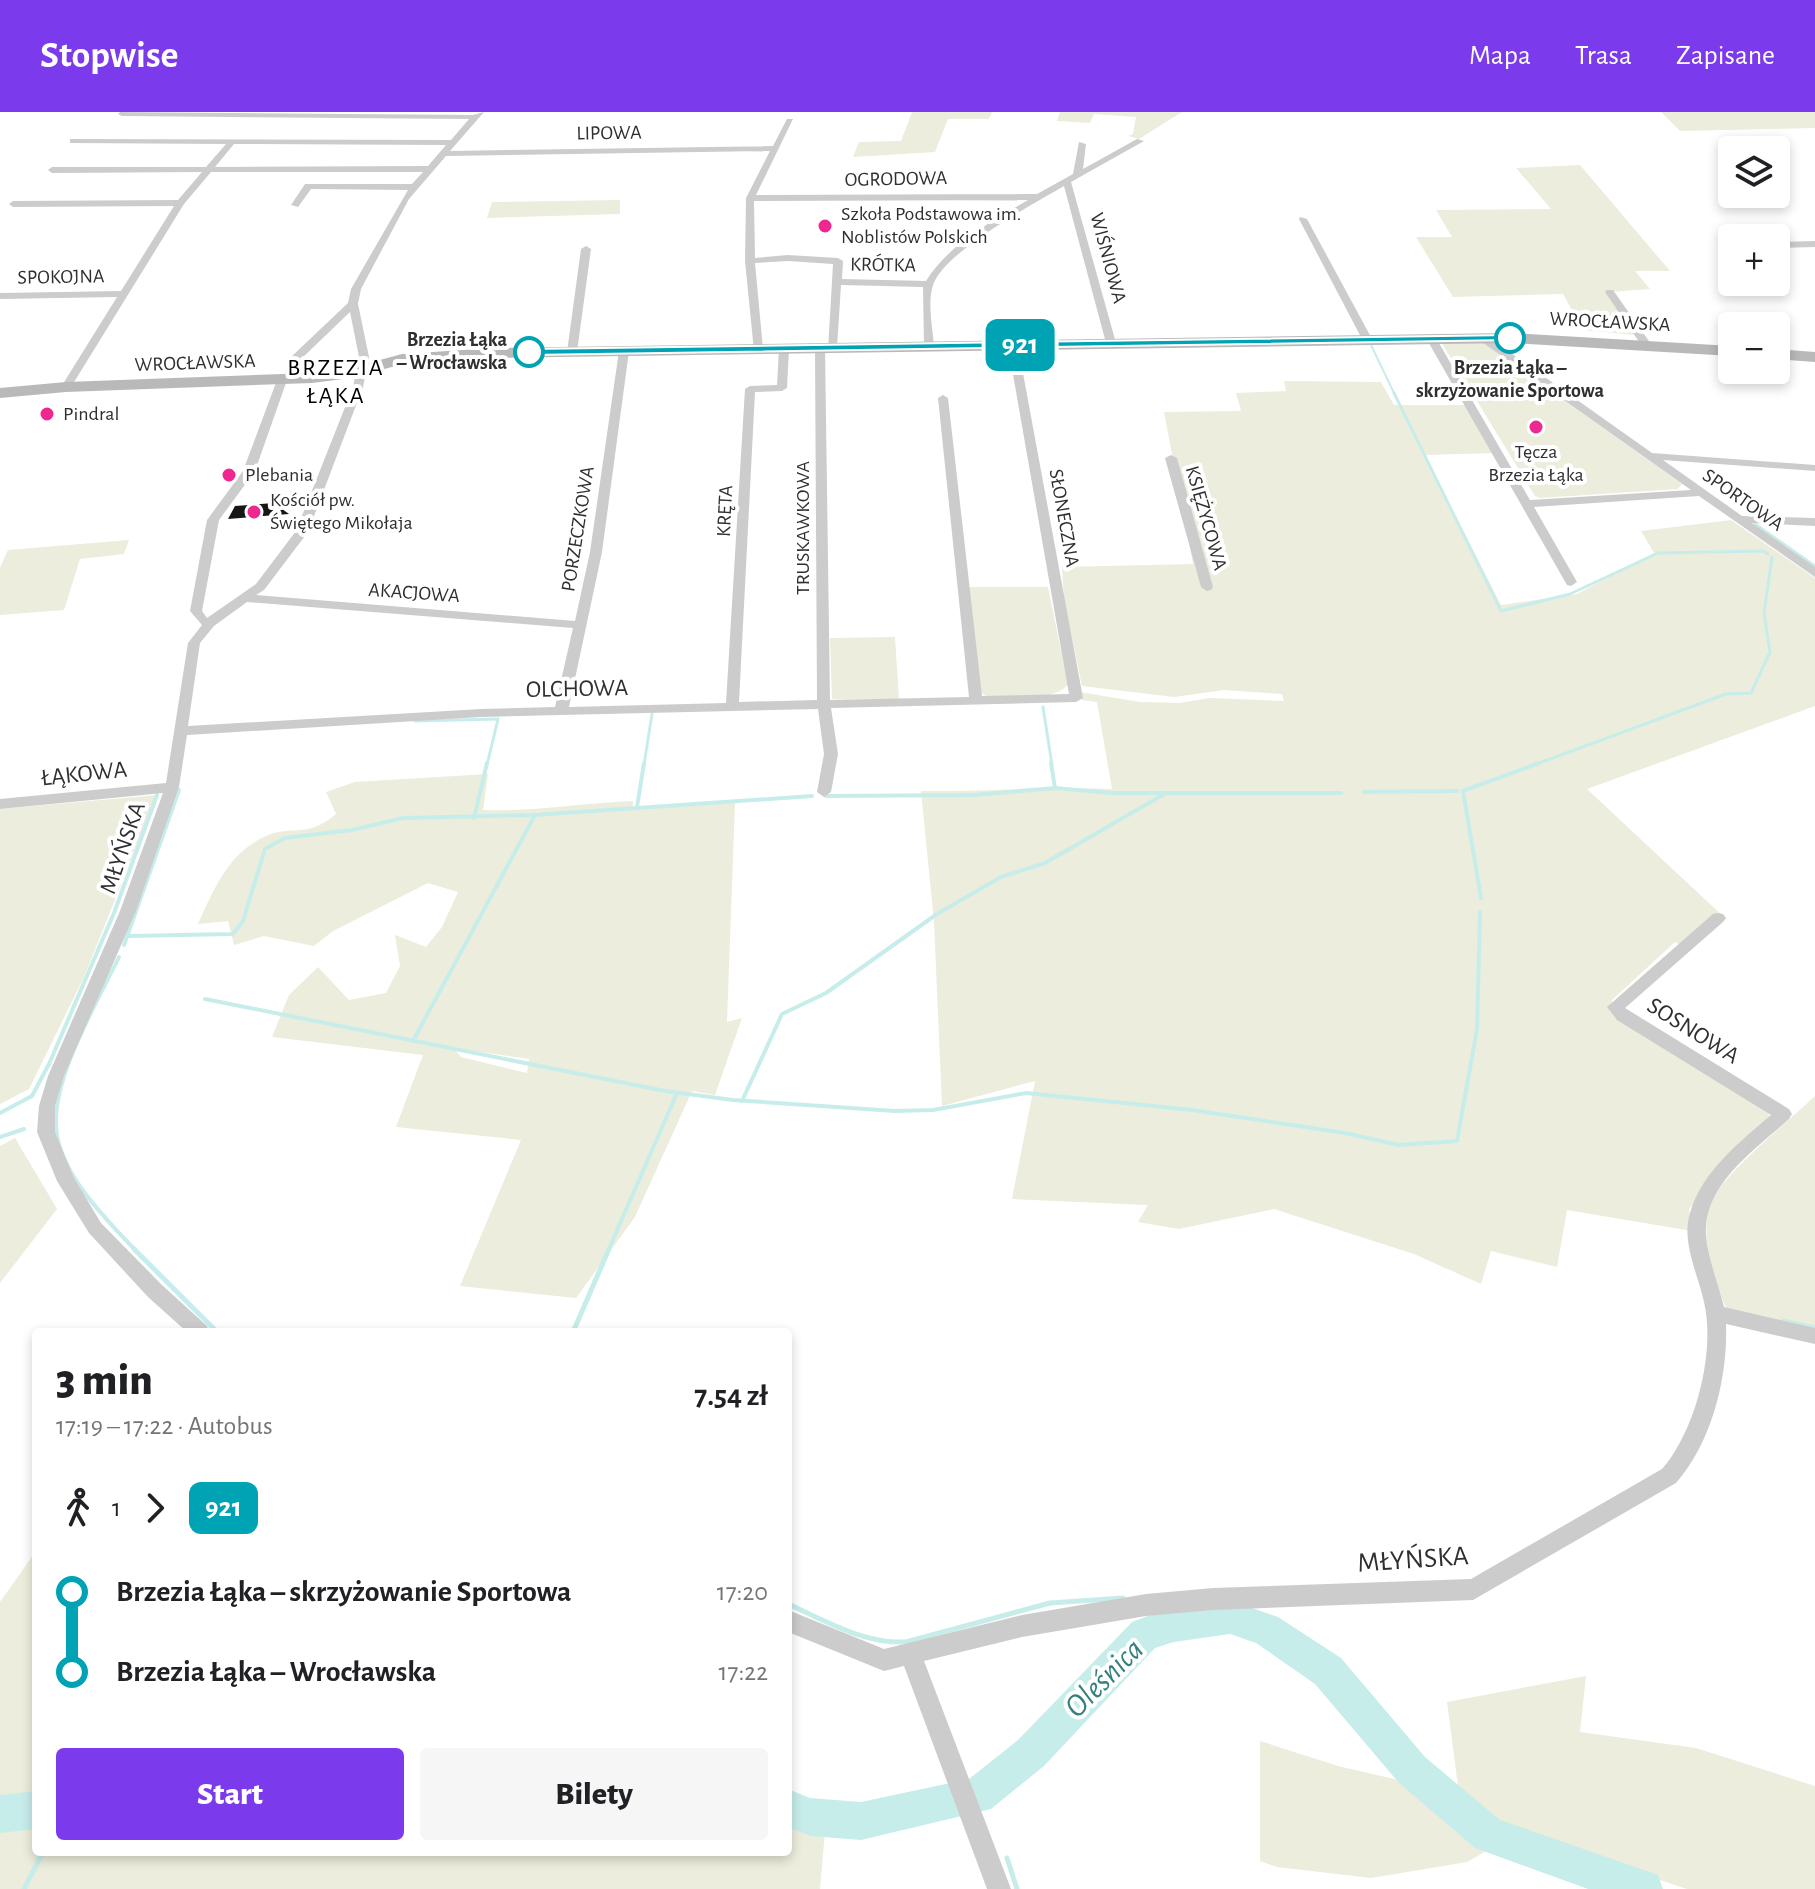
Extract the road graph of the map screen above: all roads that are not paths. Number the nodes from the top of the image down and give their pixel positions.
1 (122, 114) edge
2 (478, 114) edge
3 (790, 121) dead end
4 (73, 141) dead end
5 (1140, 141) dead end
6 (232, 142) junction
7 (452, 143) junction
8 (1082, 144) dead end
9 (775, 148) junction
10 (443, 154) junction
11 (213, 168) junction
12 (430, 169) junction
13 (52, 170) dead end
14 (1077, 177) junction
15 (1067, 183) junction
16 (414, 187) junction
17 (1041, 197) junction
18 (750, 198) junction
19 (180, 203) junction
20 (13, 204) dead end
21 (295, 205) dead end
22 (1303, 219) dead end
23 (1815, 244) edge
24 (1790, 245) edge
25 (586, 249) dead end
26 (750, 261) junction
27 (837, 282) junction
28 (928, 284) junction
29 (1610, 292) dead end
30 (123, 294) junction
31 (0, 296) edge
32 (353, 304) junction
33 (1431, 338) junction
34 (1483, 338) junction
35 (1367, 339) junction
36 (1111, 343) junction
37 (1646, 344) junction
38 (1013, 346) junction
39 (929, 347) junction
40 (826, 348) junction
41 (758, 349) junction
42 (784, 349) junction
43 (1718, 350) edge
44 (624, 351) junction
45 (572, 352) junction
46 (1790, 355) edge
47 (1815, 357) edge
48 (364, 369) junction
49 (285, 380) junction
50 (66, 387) junction
51 (0, 393) edge
52 (943, 398) dead end
53 (1650, 456) junction
54 (1171, 458) dead end
55 (1815, 468) edge
56 (1700, 493) junction
57 (1527, 504) junction
58 (1739, 519) junction
59 (1815, 522) edge
60 (1815, 573) edge
61 (1571, 582) dead end
62 (1207, 587) dead end
63 (243, 598) junction
64 (210, 623) junction
65 (582, 625) junction
66 (1076, 698) joint
67 (976, 702) junction
68 (824, 706) junction
69 (732, 707) junction
70 (561, 712) junction
71 (179, 731) junction
72 (172, 787) junction
73 (824, 792) dead end
74 (0, 804) edge
75 (1718, 918) dead end
76 (1783, 1114) joint
77 (1716, 1313) junction
78 (196, 1328) edge
79 (1815, 1336) edge
80 (792, 1623) edge
81 (911, 1656) junction
82 (999, 1889) edge

1 - 2 street
2 - 7 street
3 - 9 street
4 - 6 street
5 - 14 street
6 - 7 street
6 - 11 street, SPOKOJNA
7 - 10 street
8 - 14 street
9 - 10 street, LIPOWA
9 - 18 street
10 - 12 street
11 - 12 street
11 - 13 street
11 - 19 street, SPOKOJNA
12 - 16 street
14 - 15 street
15 - 17 street
15 - 36 street, WIŚNIOWA
16 - 21 street
16 - 32 street
17 - 18 street, OGRODOWA
17 - 28 street
18 - 26 street
19 - 20 street
19 - 30 street, SPOKOJNA
22 - 35 street
23 - 24 street
25 - 45 street
26 - 27 street, KRÓTKA
26 - 41 street
27 - 28 street, KRÓTKA
27 - 40 street, KRÓTKA
28 - 39 street
29 - 37 street
30 - 31 street, SPOKOJNA
30 - 50 street, SPOKOJNA
32 - 48 street
32 - 49 street
33 - 34 street, WROCŁAWSKA
33 - 35 street, WROCŁAWSKA
33 - 57 street
34 - 37 street, WROCŁAWSKA
34 - 53 street, SPORTOWA
35 - 36 street, WROCŁAWSKA
36 - 38 street, WROCŁAWSKA
37 - 43 street, WROCŁAWSKA
38 - 39 street, WROCŁAWSKA
38 - 66 street, SŁONECZNA
39 - 40 street, WROCŁAWSKA
40 - 42 street, WROCŁAWSKA
40 - 68 street, TRUSKAWKOWA
41 - 42 street, WROCŁAWSKA
41 - 44 street, WROCŁAWSKA
42 - 69 street, KRĘTA
44 - 45 street, WROCŁAWSKA
44 - 65 street, PORZECZKOWA
45 - 48 street, WROCŁAWSKA
46 - 47 street
48 - 49 street, WROCŁAWSKA
48 - 63 street, MŁYŃSKA
49 - 50 street, WROCŁAWSKA
49 - 64 street
50 - 51 street, WROCŁAWSKA
52 - 67 street
53 - 55 street, SPORTOWA
53 - 56 street, SPORTOWA
54 - 62 street, KSIĘŻYCOWA
56 - 57 street
56 - 58 street, SPORTOWA
57 - 61 street
58 - 59 street
58 - 60 street, SPORTOWA
63 - 64 street, MŁYŃSKA
63 - 65 street, AKACJOWA
64 - 71 street, MŁYŃSKA
65 - 70 street, PORZECZKOWA
66 - 67 street, OLCHOWA
67 - 68 street, OLCHOWA
68 - 69 street, OLCHOWA
68 - 73 street, TRUSKAWKOWA
69 - 70 street, OLCHOWA
70 - 71 street, OLCHOWA
71 - 72 street, MŁYŃSKA
72 - 74 street, ŁĄKOWA
72 - 78 street, MŁYŃSKA
75 - 76 street, SOSNOWA
76 - 77 street, MŁYŃSKA
77 - 79 street
77 - 81 street, MŁYŃSKA
80 - 81 street, MŁYŃSKA
81 - 82 street

